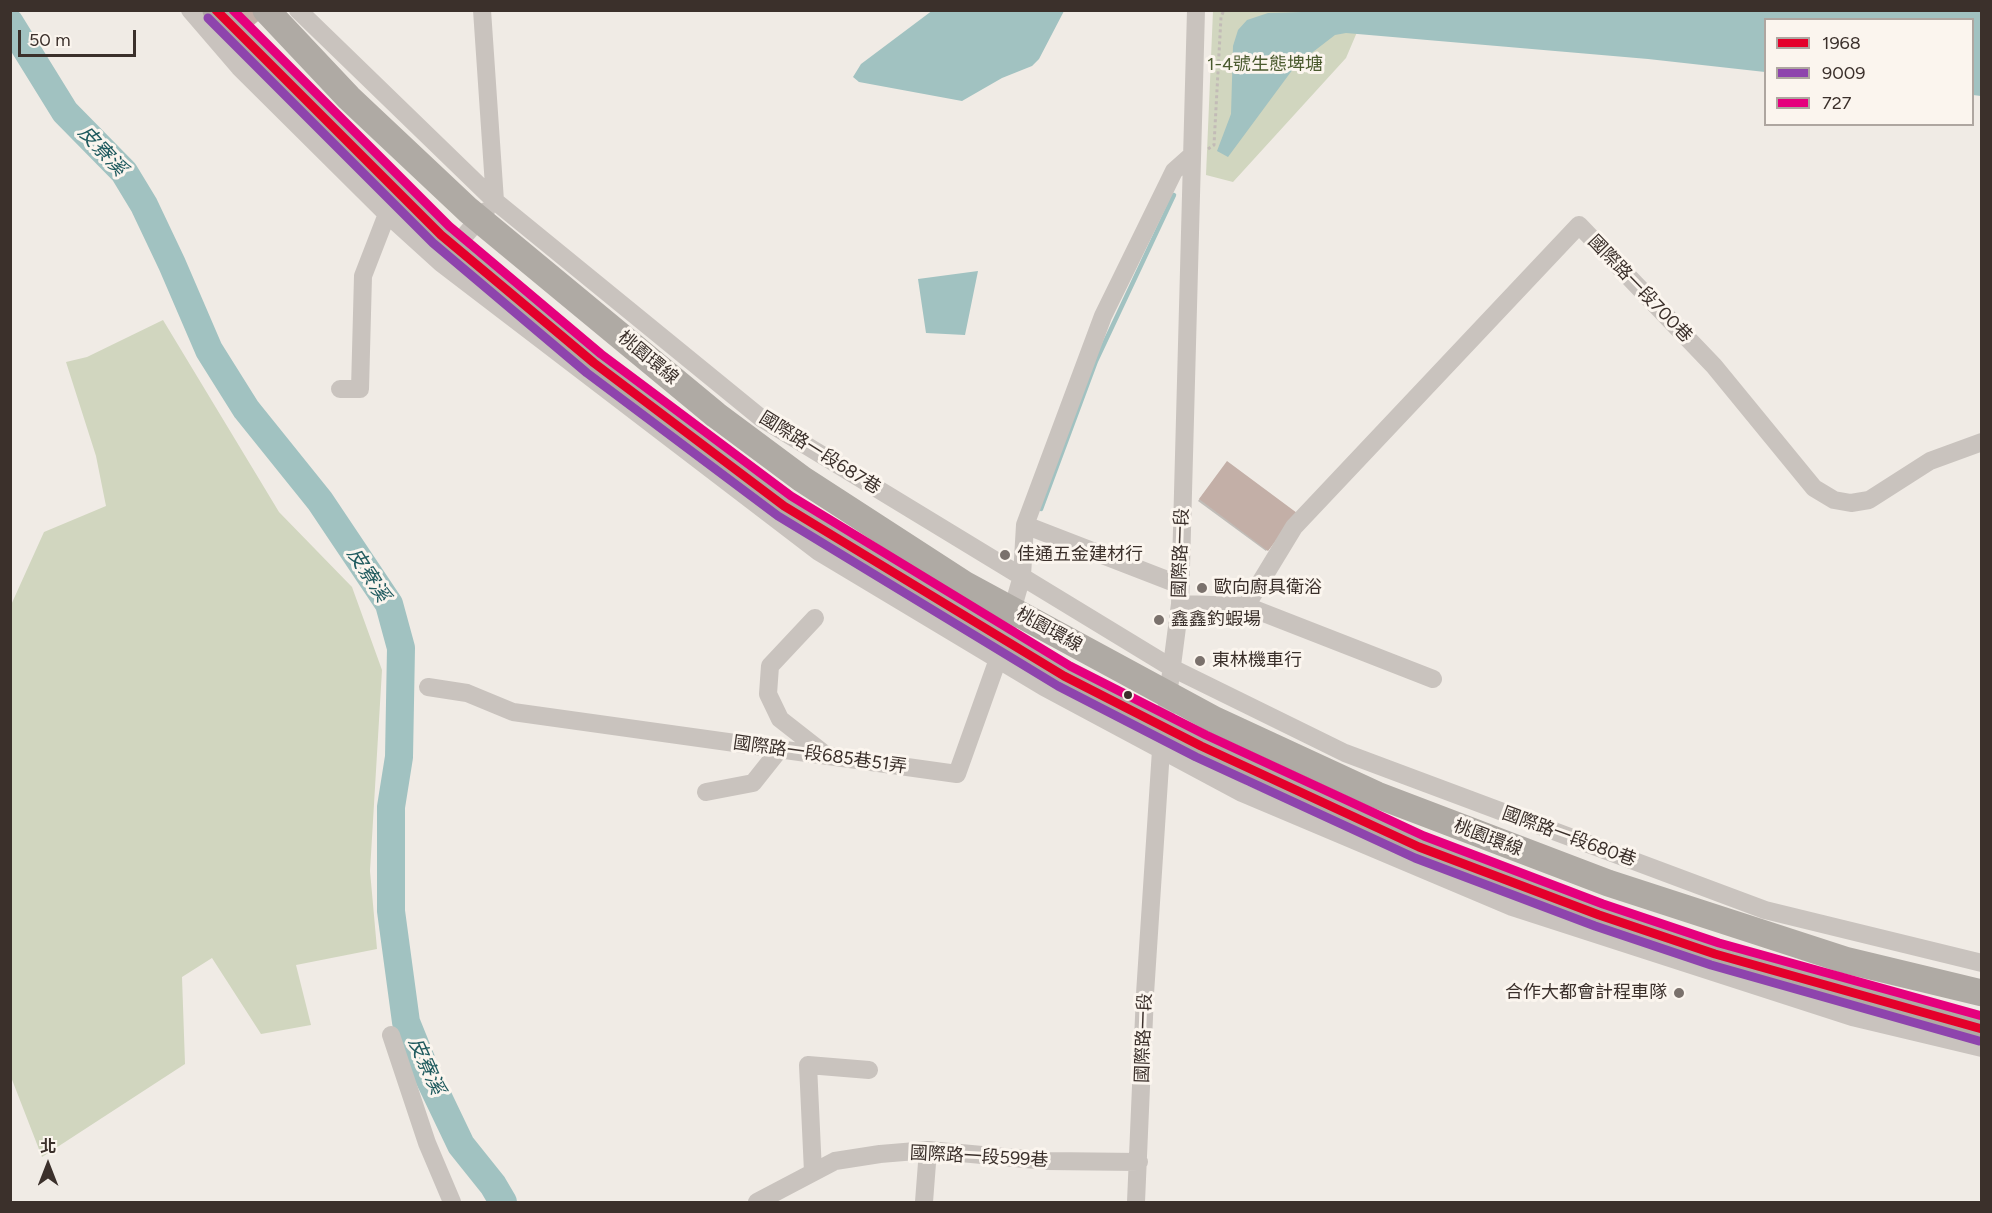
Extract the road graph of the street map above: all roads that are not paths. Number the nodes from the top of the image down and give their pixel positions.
1 (190, 10) edge
2 (216, 10) edge
3 (266, 10) edge
4 (298, 10) edge
5 (482, 10) edge
6 (1196, 10) edge
7 (1192, 156) junction
8 (495, 201) junction
9 (387, 214) junction
10 (441, 263) junction
11 (340, 389) dead end
12 (1982, 442) edge
13 (1025, 525) junction
14 (1022, 576) junction
15 (1180, 585) junction
16 (1180, 604) junction
17 (1246, 606) junction
18 (814, 618) dead end
19 (998, 659) junction
20 (1172, 668) junction
21 (1433, 679) dead end
22 (428, 687) dead end
23 (780, 749) junction
24 (1161, 750) junction
25 (828, 756) junction
26 (706, 792) dead end
27 (1982, 963) edge
28 (1982, 993) edge
29 (1982, 1029) edge
30 (391, 1035) dead end
31 (1982, 1048) edge
32 (869, 1070) dead end
33 (928, 1150) junction
34 (1139, 1162) junction
35 (813, 1172) junction
36 (452, 1203) edge
37 (757, 1203) edge
38 (924, 1203) edge
39 (1136, 1203) edge

1 - 9 street
2 - 29 highway, 桃園環線, bridge
3 - 28 highway, 桃園環線, bridge
4 - 8 street, 國際路一段687巷
5 - 8 street
6 - 7 street, 國際路一段
7 - 13 street, 國際路一段685巷51弄
7 - 15 street, 國際路一段
8 - 10 street
8 - 14 street, 國際路一段687巷
9 - 10 street
9 - 11 street
10 - 19 street
12 - 17 street, 國際路一段700巷
13 - 14 street, 國際路一段685巷51弄
13 - 15 street
14 - 19 street, 國際路一段685巷51弄
14 - 20 street, 國際路一段687巷
15 - 16 street, 國際路一段
16 - 17 street
16 - 20 street, 國際路一段
17 - 21 street
18 - 25 street
19 - 24 street
19 - 25 street, 國際路一段685巷51弄
20 - 24 street, 國際路一段
20 - 27 street, 國際路一段680巷
22 - 23 street, 國際路一段685巷51弄
23 - 25 street, 國際路一段685巷51弄
23 - 26 street
24 - 31 street
24 - 34 street, 國際路一段
30 - 36 street
32 - 35 street
33 - 34 street, 國際路一段599巷
33 - 35 street, 國際路一段599巷
33 - 38 street
34 - 39 street, 國際路一段
35 - 37 street, 國際路一段599巷

